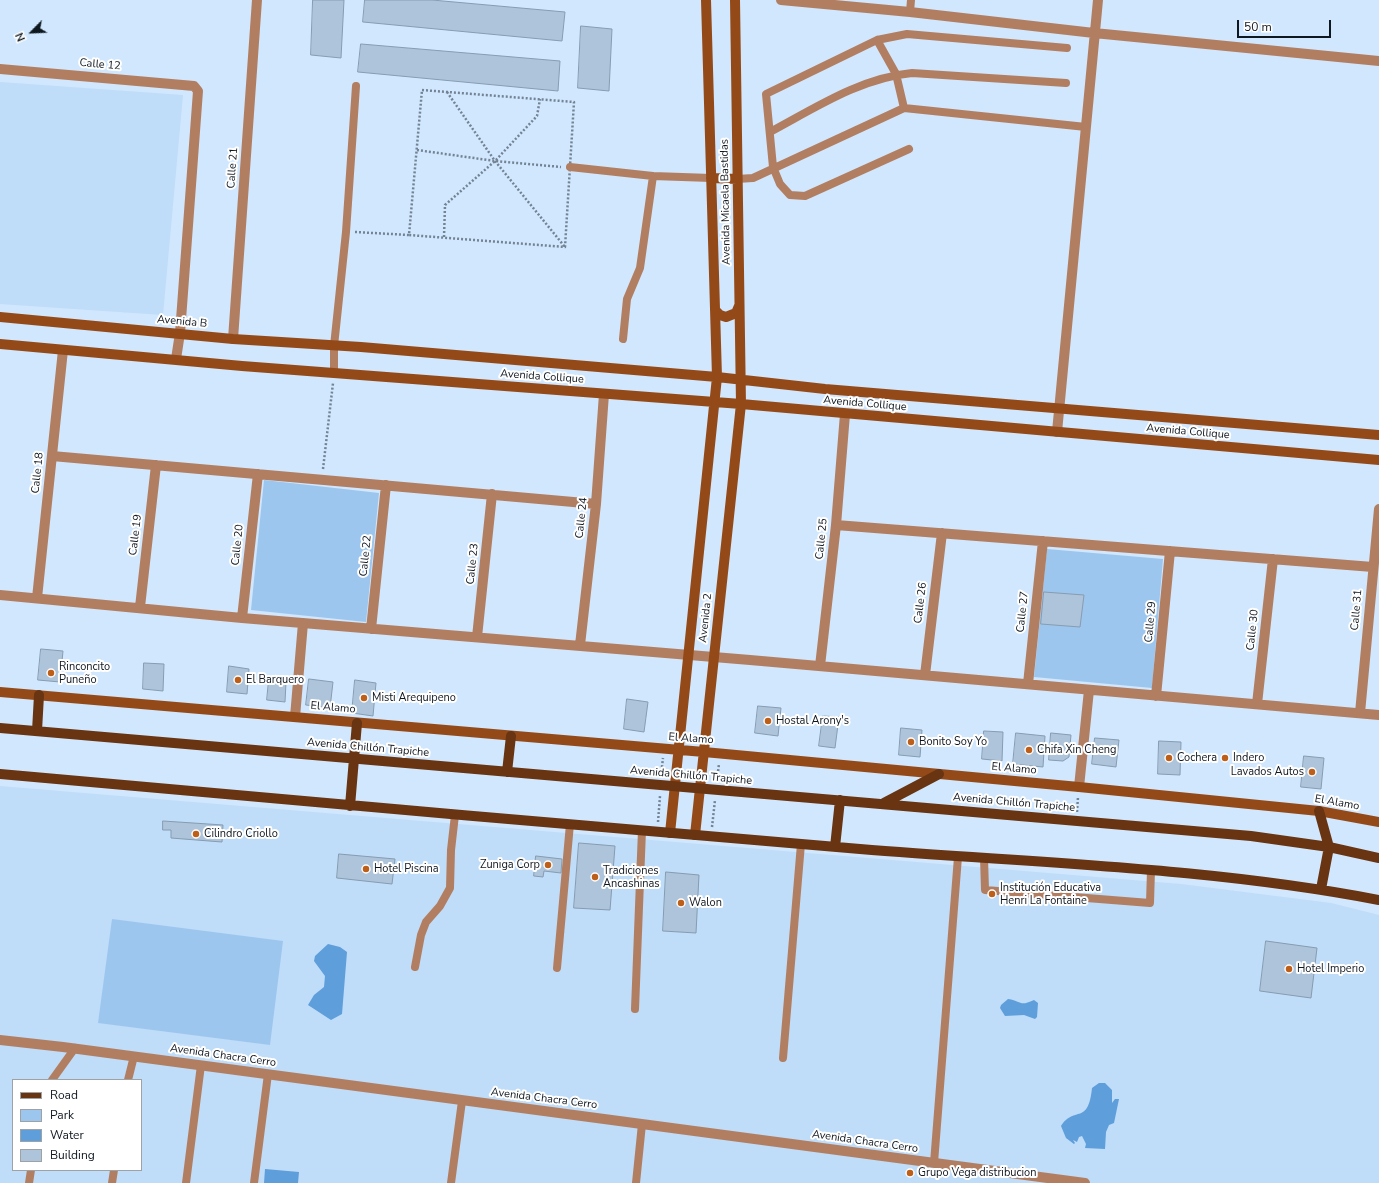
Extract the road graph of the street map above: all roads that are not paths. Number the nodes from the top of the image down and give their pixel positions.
1 (257, 0) edge
2 (706, 0) edge
3 (734, 0) edge
4 (781, 0) edge
5 (911, 0) edge
6 (1098, 0) edge
7 (910, 12) junction
8 (1094, 33) junction
9 (877, 40) junction
10 (1067, 48) dead end
11 (1379, 61) edge
12 (0, 69) edge
13 (896, 74) junction
14 (1066, 83) dead end
15 (356, 86) dead end
16 (904, 108) junction
17 (1086, 127) junction
18 (770, 132) junction
19 (909, 149) dead end
20 (570, 167) road end
21 (773, 167) junction
22 (653, 176) junction
23 (711, 178) junction
24 (737, 179) junction
25 (739, 306) junction
26 (715, 310) junction
27 (0, 317) edge
28 (180, 333) junction
29 (233, 339) junction
30 (623, 339) dead end
31 (0, 344) edge
32 (334, 346) junction
33 (63, 350) junction
34 (176, 359) junction
35 (334, 373) junction
36 (716, 377) junction
37 (742, 380) junction
38 (604, 394) junction
39 (715, 402) junction
40 (741, 404) junction
41 (1059, 408) junction
42 (845, 414) junction
43 (1057, 432) junction
44 (1379, 435) edge
45 (52, 456) junction
46 (1379, 460) edge
47 (156, 465) junction
48 (258, 474) junction
49 (386, 485) junction
50 (492, 494) junction
51 (596, 504) junction
52 (1379, 509) edge
53 (836, 525) junction
54 (942, 533) junction
55 (1042, 541) junction
56 (1170, 551) junction
57 (1273, 559) junction
58 (1373, 567) junction
59 (0, 595) edge
60 (37, 598) junction
61 (140, 607) junction
62 (242, 618) junction
63 (303, 623) junction
64 (370, 629) junction
65 (478, 637) junction
66 (580, 646) junction
67 (689, 655) junction
68 (714, 657) junction
69 (820, 666) junction
70 (925, 676) junction
71 (1028, 684) junction
72 (1089, 690) junction
73 (0, 692) edge
74 (39, 695) junction
75 (1156, 696) junction
76 (1256, 704) junction
77 (1360, 713) junction
78 (1379, 715) edge
79 (295, 717) junction
80 (357, 723) junction
81 (0, 728) edge
82 (37, 731) junction
83 (511, 736) junction
84 (678, 750) junction
85 (704, 752) junction
86 (354, 759) junction
87 (506, 772) junction
88 (0, 774) edge
89 (939, 774) junction
90 (675, 786) junction
91 (1079, 787) junction
92 (700, 788) junction
93 (840, 800) junction
94 (884, 804) junction
95 (350, 806) junction
96 (1319, 811) junction
97 (455, 815) junction
98 (1379, 822) edge
99 (570, 824) junction
100 (642, 830) junction
101 (670, 833) junction
102 (695, 835) junction
103 (801, 844) junction
104 (835, 846) junction
105 (1329, 847) junction
106 (958, 857) junction
107 (984, 857) junction
108 (1379, 858) edge
109 (1151, 870) junction
110 (1321, 889) junction
111 (1379, 900) edge
112 (415, 967) dead end
113 (557, 968) dead end
114 (635, 1009) dead end
115 (0, 1040) edge
116 (75, 1048) junction
117 (134, 1056) junction
118 (783, 1058) dead end
119 (201, 1065) junction
120 (268, 1074) junction
121 (53, 1079) edge
122 (128, 1079) edge
123 (462, 1101) junction
124 (642, 1124) junction
125 (934, 1163) junction
126 (31, 1171) edge
127 (114, 1171) edge
128 (29, 1183) edge
129 (112, 1183) edge
130 (186, 1183) edge
131 (254, 1183) edge
132 (451, 1183) edge
133 (636, 1183) edge
134 (1085, 1183) edge

1 - 29 street, Calle 21
2 - 23 street, Avenida Micaela Bastidas
3 - 24 street, Avenida Micaela Bastidas
4 - 7 street
5 - 7 lane
6 - 8 street
7 - 8 street
8 - 11 street
8 - 17 street
9 - 10 lane
9 - 13 lane
9 - 18 lane
12 - 28 street, Calle 12
13 - 14 lane
13 - 16 lane
13 - 18 lane
15 - 32 lane
16 - 17 lane
16 - 21 lane
17 - 41 street
18 - 21 lane
19 - 21 lane
20 - 22 lane
21 - 24 lane
22 - 23 lane
22 - 30 lane
23 - 24 street
23 - 26 street, Avenida Micaela Bastidas
24 - 25 street, Avenida Micaela Bastidas
25 - 26 street
25 - 37 street, Avenida Micaela Bastidas
26 - 36 street, Avenida Micaela Bastidas
27 - 28 street, Avenida B
28 - 29 street, Avenida B
28 - 34 street
29 - 32 street, Avenida B
31 - 33 street
32 - 35 lane
32 - 36 street, Avenida B
33 - 34 street
33 - 45 street, Calle 18
34 - 35 street
35 - 38 street, Avenida Collique
36 - 37 street, Avenida B
36 - 39 street, Avenida Micaela Bastidas
37 - 40 street, Avenida Micaela Bastidas
37 - 41 street, Avenida B
38 - 39 street, Avenida Collique
38 - 51 street, Calle 24
39 - 40 street, Avenida Collique
39 - 67 street, Avenida 2
40 - 42 street, Avenida Collique
40 - 68 street, Avenida 2
41 - 43 street
41 - 44 street, Avenida B
42 - 43 street, Avenida Collique
42 - 53 street, Calle 25
43 - 46 street, Avenida Collique
45 - 47 street
45 - 60 street, Calle 18
47 - 48 street
47 - 61 street, Calle 19
48 - 49 street
48 - 62 street, Calle 20
49 - 50 street
49 - 64 street, Calle 22
50 - 51 street
50 - 65 street, Calle 23
51 - 66 street, Calle 24
52 - 58 street, Calle 31
53 - 54 street
53 - 69 street, Calle 25
54 - 55 street
54 - 70 street, Calle 26
55 - 56 street
55 - 71 street, Calle 27
56 - 57 street
56 - 75 street, Calle 29
57 - 58 street
57 - 76 street, Calle 30
58 - 77 street, Calle 31
59 - 60 street
60 - 61 street
61 - 62 street
62 - 63 street
63 - 64 street
63 - 79 street
64 - 65 street
65 - 66 street
66 - 67 street
67 - 68 street
67 - 84 street, Avenida 2
68 - 69 street
68 - 85 street, Avenida 2
69 - 70 street
70 - 71 street
71 - 72 street
72 - 75 street
72 - 91 street
73 - 74 street, El Alamo
74 - 79 street, El Alamo
74 - 82 main road
75 - 76 street
76 - 77 street
77 - 78 street
79 - 80 street, El Alamo
80 - 83 street, El Alamo
80 - 86 main road
81 - 82 main road, Avenida Chillón Trapiche
82 - 86 main road, Avenida Chillón Trapiche
83 - 84 street, El Alamo
83 - 87 main road
84 - 85 street, El Alamo
84 - 90 street, Avenida 2
85 - 89 street, El Alamo
85 - 92 street, Avenida 2
86 - 87 main road, Avenida Chillón Trapiche
86 - 95 main road
87 - 90 main road, Avenida Chillón Trapiche
88 - 95 main road
89 - 91 street, El Alamo
89 - 94 main road
90 - 92 main road, Avenida Chillón Trapiche
90 - 101 street, Avenida 2
91 - 96 street, El Alamo
92 - 93 main road, Avenida Chillón Trapiche
92 - 102 street, Avenida 2
93 - 94 main road, Avenida Chillón Trapiche
93 - 104 main road
94 - 105 main road, Avenida Chillón Trapiche
95 - 97 main road
96 - 98 street, El Alamo
96 - 105 main road
97 - 99 main road
97 - 112 lane
99 - 100 main road
99 - 113 lane
100 - 101 main road
100 - 114 lane
101 - 102 main road
102 - 103 main road
103 - 104 main road
103 - 118 lane
104 - 106 main road
105 - 108 main road, Avenida Chillón Trapiche
105 - 110 main road
106 - 107 main road
106 - 125 lane
107 - 109 main road
107 - 109 lane
109 - 110 main road
110 - 111 main road
115 - 116 street, Avenida Chacra Cerro
116 - 117 street, Avenida Chacra Cerro
116 - 121 lane
117 - 119 street, Avenida Chacra Cerro
117 - 122 lane
119 - 120 street, Avenida Chacra Cerro
119 - 130 lane
120 - 123 street, Avenida Chacra Cerro
120 - 131 lane
123 - 124 street, Avenida Chacra Cerro
123 - 132 lane
124 - 125 street, Avenida Chacra Cerro
124 - 133 lane
125 - 134 street, Avenida Chacra Cerro
126 - 128 lane
127 - 129 lane

